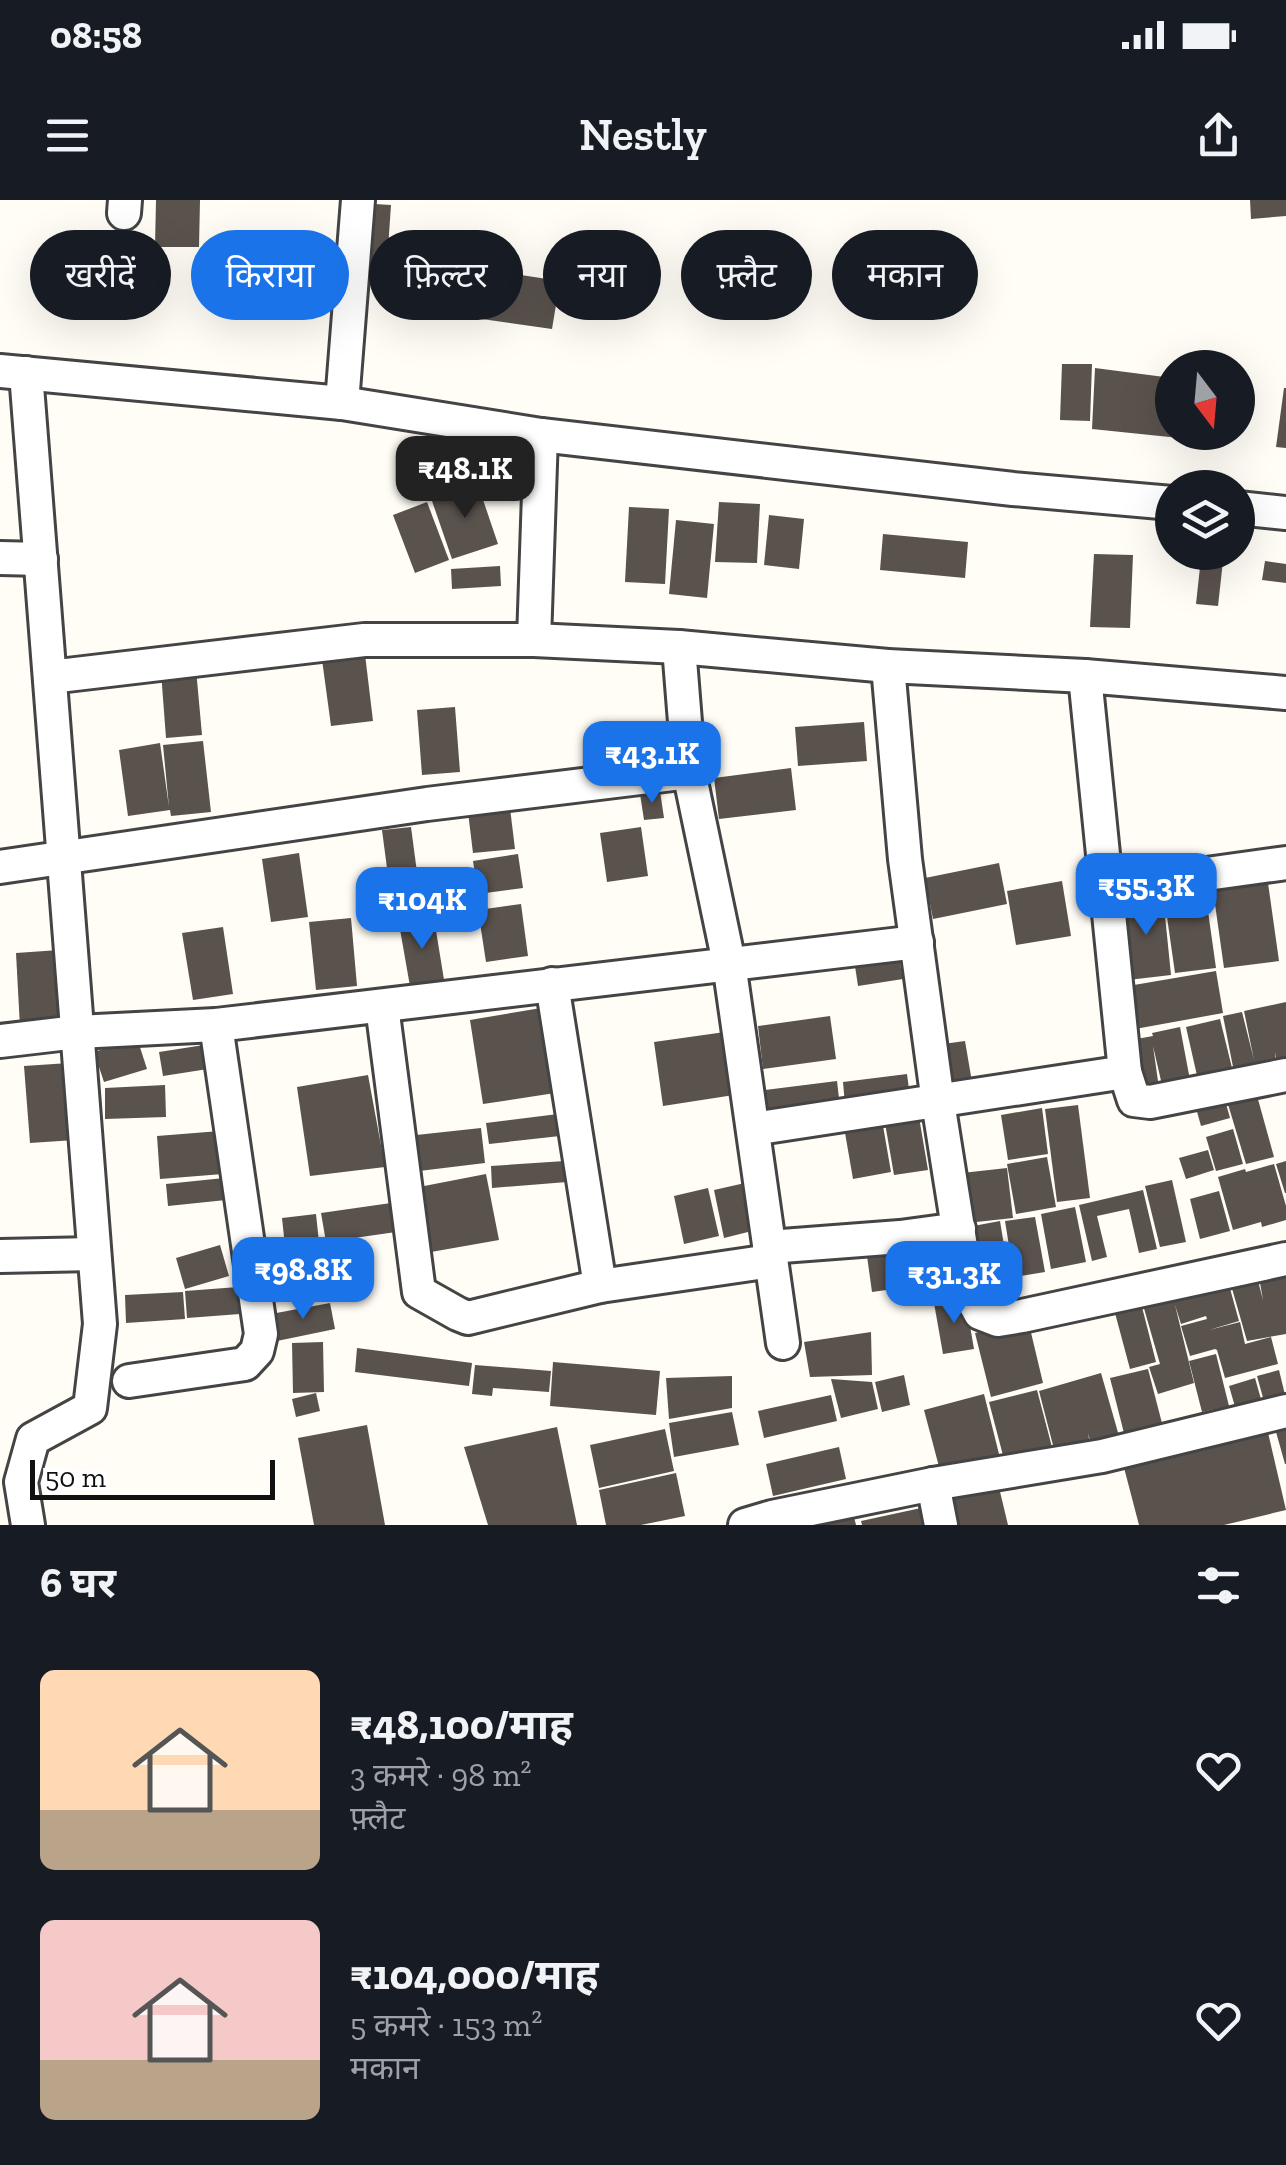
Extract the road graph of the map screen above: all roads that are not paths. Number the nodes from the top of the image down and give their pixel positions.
1 (358, 200) edge
2 (13, 372) edge
3 (342, 403) junction
4 (540, 435) junction
5 (1155, 502) edge
6 (1255, 510) edge
7 (1286, 513) edge
8 (0, 558) edge
9 (40, 560) junction
10 (534, 640) junction
11 (680, 648) junction
12 (888, 666) junction
13 (1085, 676) junction
14 (50, 677) junction
15 (1286, 693) edge
16 (689, 772) junction
17 (64, 859) junction
18 (1286, 864) edge
19 (0, 867) edge
20 (1106, 888) junction
21 (916, 942) junction
22 (729, 963) junction
23 (552, 984) junction
24 (382, 1006) junction
25 (216, 1025) junction
26 (77, 1032) junction
27 (0, 1041) edge
28 (1125, 1072) junction
29 (1286, 1076) edge
30 (938, 1102) junction
31 (753, 1129) junction
32 (959, 1229) junction
33 (94, 1254) junction
34 (770, 1254) junction
35 (0, 1256) edge
36 (1286, 1260) edge
37 (600, 1286) junction
38 (783, 1343) dead end
39 (129, 1381) dead end
40 (1286, 1411) edge
41 (933, 1484) junction
42 (764, 1522) edge
43 (28, 1525) edge
44 (941, 1525) edge

1 - 3 street
2 - 3 street
2 - 9 street
3 - 4 street
4 - 5 street
4 - 10 street
6 - 7 street
8 - 9 street
9 - 14 street
10 - 11 street
10 - 14 street
11 - 12 street
11 - 16 street
12 - 13 street
12 - 21 street
13 - 15 street
13 - 20 street
14 - 17 street
16 - 17 street
16 - 22 street
17 - 19 street
17 - 26 street
18 - 20 street
20 - 28 street
21 - 22 street
21 - 30 street
22 - 23 street
22 - 31 street
23 - 24 street
23 - 37 street
24 - 25 street
24 - 37 street
25 - 26 street
25 - 39 street
26 - 27 street
26 - 33 street
28 - 29 street
28 - 30 street
30 - 31 street
30 - 32 street
31 - 34 street
32 - 34 street
32 - 36 street
33 - 35 street
33 - 43 street
34 - 37 street
34 - 38 street
40 - 41 street
41 - 42 street
41 - 44 street

